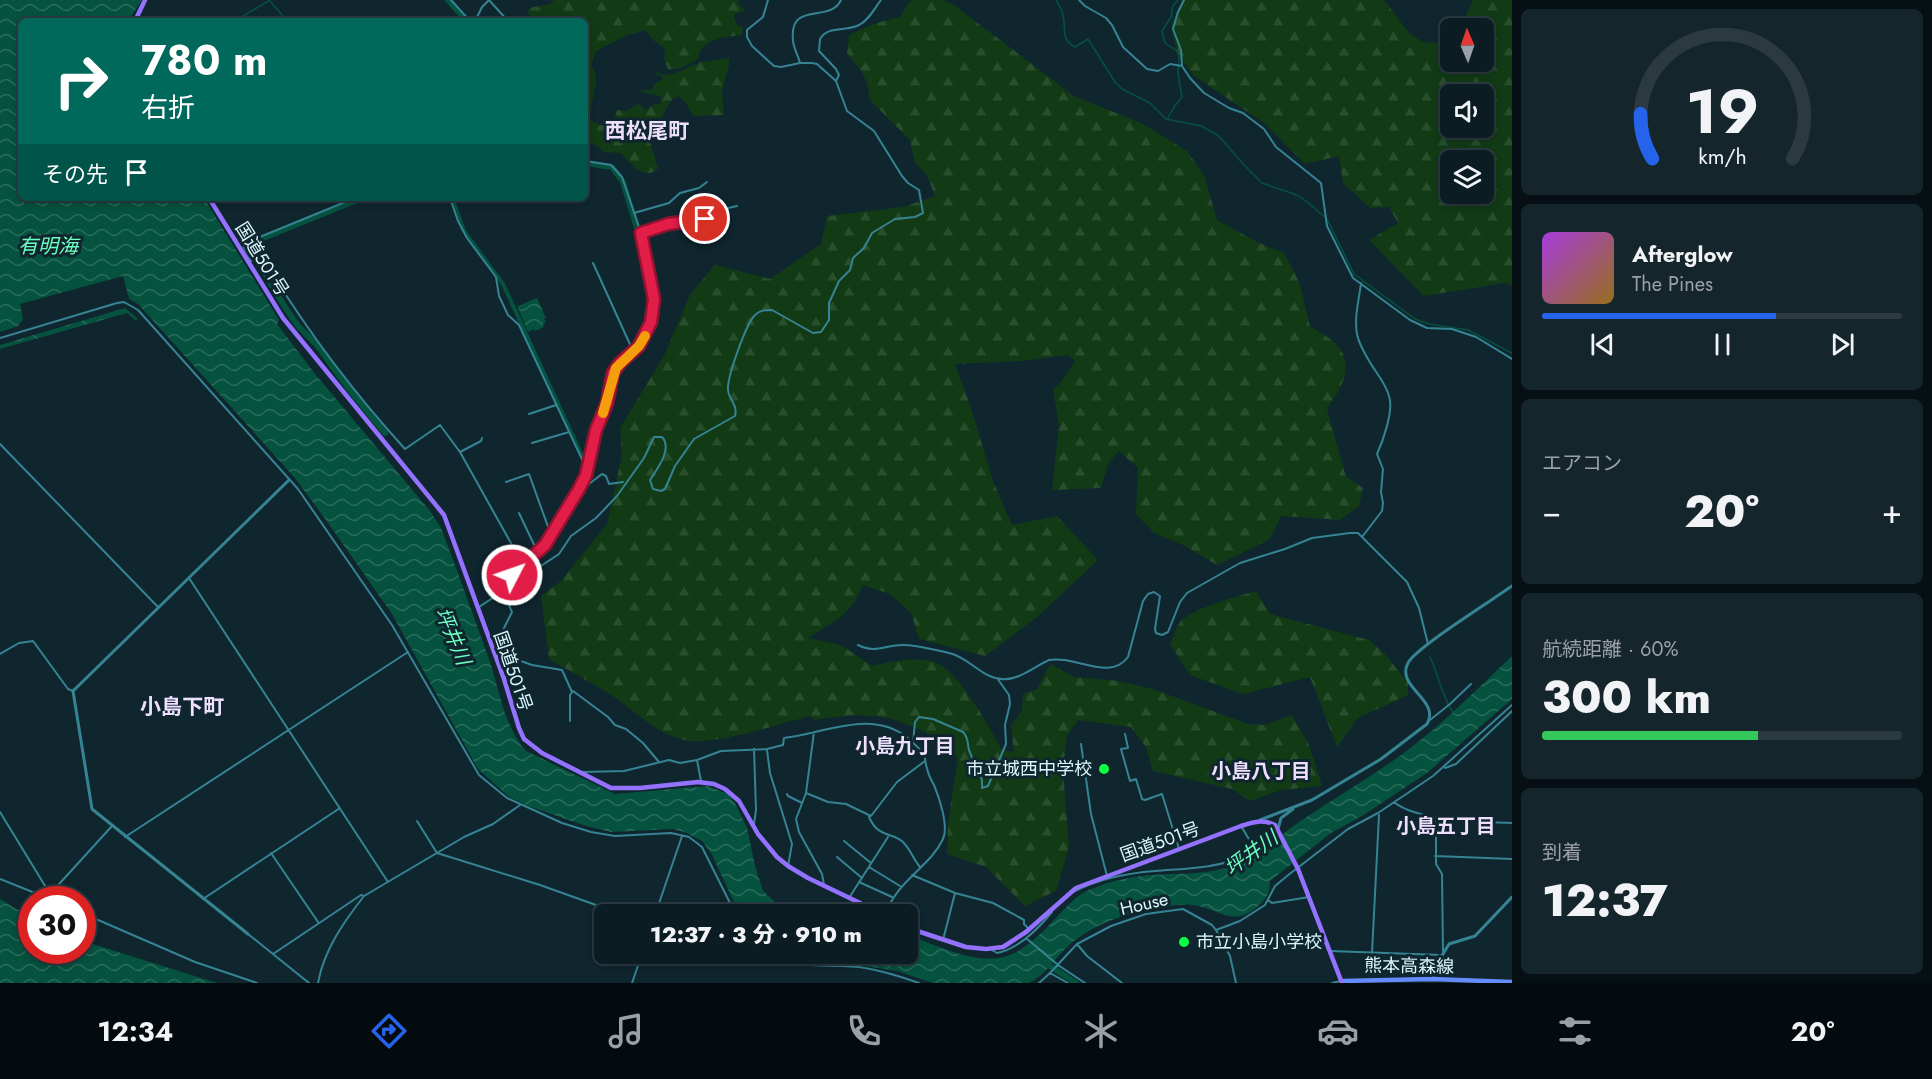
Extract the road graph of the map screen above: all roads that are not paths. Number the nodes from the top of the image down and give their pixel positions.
1 (145, 0) edge
2 (451, 0) edge
3 (768, 0) edge
4 (841, 0) edge
5 (880, 0) edge
6 (1079, 0) edge
7 (1184, 0) edge
8 (136, 18) edge
9 (467, 18) edge
10 (476, 18) edge
11 (505, 18) edge
12 (800, 63) junction
13 (1182, 66) junction
14 (836, 81) junction
15 (588, 162) edge
16 (707, 182) dead end
17 (211, 201) edge
18 (349, 201) edge
19 (451, 201) edge
20 (737, 206) dead end
21 (634, 213) junction
22 (641, 233) junction
23 (249, 264) junction
24 (593, 264) dead end
25 (272, 273) dead end
26 (1360, 283) junction
27 (0, 338) edge
28 (633, 351) junction
29 (1512, 359) edge
30 (556, 405) junction
31 (529, 414) dead end
32 (568, 432) junction
33 (482, 438) dead end
34 (532, 443) dead end
35 (0, 444) edge
36 (460, 452) junction
37 (587, 470) junction
38 (289, 480) junction
39 (506, 482) dead end
40 (623, 482) dead end
41 (579, 489) junction
42 (519, 513) dead end
43 (550, 534) junction
44 (1362, 537) junction
45 (536, 551) junction
46 (521, 561) dead end
47 (188, 577) junction
48 (1512, 586) edge
49 (503, 593) junction
50 (158, 606) junction
51 (478, 608) junction
52 (1428, 644) junction
53 (858, 645) dead end
54 (408, 652) junction
55 (0, 654) edge
56 (507, 656) junction
57 (997, 678) junction
58 (504, 679) junction
59 (1471, 684) dead end
60 (73, 691) junction
61 (572, 692) junction
62 (1512, 705) edge
63 (1512, 711) edge
64 (1430, 720) junction
65 (570, 721) dead end
66 (288, 730) junction
67 (814, 732) junction
68 (1125, 734) dead end
69 (913, 743) junction
70 (1081, 744) dead end
71 (754, 749) junction
72 (767, 749) junction
73 (697, 760) junction
74 (925, 761) junction
75 (659, 762) junction
76 (1443, 769) junction
77 (580, 772) junction
78 (701, 782) junction
79 (806, 793) junction
80 (787, 794) dead end
81 (1394, 802) junction
82 (802, 803) junction
83 (520, 805) junction
84 (340, 808) junction
85 (1294, 808) junction
86 (0, 812) edge
87 (1378, 815) dead end
88 (869, 817) junction
89 (1436, 817) junction
90 (417, 821) dead end
91 (1256, 821) junction
92 (1512, 823) edge
93 (112, 826) junction
94 (1241, 826) junction
95 (754, 827) junction
96 (1278, 831) junction
97 (682, 836) junction
98 (125, 837) junction
99 (889, 837) junction
100 (844, 841) dead end
101 (1179, 849) junction
102 (1255, 849) junction
103 (272, 853) junction
104 (437, 853) junction
105 (1436, 856) junction
106 (837, 857) dead end
107 (1512, 859) edge
108 (871, 863) junction
109 (788, 866) junction
110 (869, 867) junction
111 (920, 867) junction
112 (1297, 868) junction
113 (912, 875) junction
114 (1107, 876) junction
115 (862, 878) junction
116 (0, 879) edge
117 (387, 882) junction
118 (860, 882) junction
119 (18, 886) edge
120 (45, 886) edge
121 (57, 886) edge
122 (901, 886) junction
123 (825, 887) junction
124 (955, 893) junction
125 (364, 896) junction
126 (892, 897) junction
127 (1310, 897) junction
128 (1512, 897) edge
129 (849, 898) junction
130 (203, 899) junction
131 (1268, 900) junction
132 (594, 904) edge
133 (659, 904) edge
134 (730, 904) edge
135 (862, 904) edge
136 (889, 904) edge
137 (1054, 906) junction
138 (96, 919) edge
139 (318, 922) junction
140 (1029, 929) junction
141 (1216, 930) junction
142 (918, 932) edge
143 (248, 934) joint
144 (1027, 939) junction
145 (943, 941) junction
146 (1077, 944) junction
147 (992, 949) junction
148 (1330, 951) junction
149 (1372, 952) junction
150 (273, 954) junction
151 (1442, 954) junction
152 (639, 964) edge
153 (799, 964) edge
154 (1057, 965) junction
155 (1051, 973) junction
156 (1071, 973) junction
157 (1432, 979) junction
158 (1439, 981) edge
159 (1067, 982) edge
160 (1342, 982) edge
161 (1488, 982) edge
162 (1512, 982) edge
163 (257, 983) edge
164 (309, 983) edge
165 (318, 983) edge
166 (632, 983) edge
167 (919, 983) edge
168 (1039, 983) edge
169 (1085, 983) edge
170 (1122, 983) edge
171 (1236, 983) edge
172 (1332, 983) edge

1 - 8 highway
2 - 9 street
3 - 12 street
4 - 12 street
5 - 14 street
6 - 13 street
7 - 13 street
10 - 11 street
12 - 14 street
13 - 26 street
14 - 49 street
15 - 21 street
16 - 21 street
17 - 23 highway, 国道501号
18 - 23 street
19 - 30 street
20 - 22 street
21 - 22 street
22 - 28 street
23 - 51 highway, 国道501号
24 - 28 street
25 - 36 street
26 - 29 street
26 - 44 street
27 - 38 street
28 - 37 street
30 - 31 street
30 - 32 street
32 - 34 street
32 - 37 street
33 - 36 street
35 - 50 street
36 - 46 street
37 - 41 street
38 - 47 street
38 - 54 street
39 - 43 street
40 - 41 street
41 - 43 street
42 - 45 street
43 - 45 street
44 - 52 street
44 - 57 street
45 - 49 street
47 - 50 street
47 - 66 street
48 - 52 street
49 - 51 street
49 - 56 street
50 - 60 street
51 - 58 highway, 国道501号
52 - 64 street
53 - 57 street
54 - 66 street
54 - 83 street
55 - 60 street
56 - 58 street
56 - 61 street
57 - 69 street
58 - 77 highway, 国道501号
59 - 64 street
60 - 93 street
61 - 65 street
61 - 75 street
62 - 76 street
63 - 76 street
64 - 85 street
66 - 84 street
66 - 98 street
67 - 69 street
67 - 72 street
67 - 79 street
68 - 101 street
69 - 74 street
70 - 114 street
71 - 72 street
71 - 73 street
71 - 95 street
72 - 109 street
73 - 75 street
73 - 78 street
74 - 88 street
74 - 111 street
75 - 77 street
76 - 81 street
77 - 78 highway, 国道501号
78 - 95 highway, 国道501号
79 - 82 street
79 - 88 street
80 - 82 street
81 - 89 street
81 - 112 street
82 - 123 street
83 - 97 street
83 - 104 street
84 - 103 street
84 - 117 street
85 - 91 street
85 - 96 street
86 - 120 street
87 - 149 street
88 - 99 street
89 - 92 street
89 - 105 street
90 - 104 street
91 - 94 highway, 国道501号
91 - 96 highway
93 - 98 street
93 - 121 street
94 - 101 highway, 国道501号
94 - 102 street
95 - 109 highway, 国道501号
96 - 102 street
96 - 112 highway
97 - 133 street
97 - 134 street
98 - 130 street
99 - 108 street
99 - 111 street
100 - 108 street
101 - 114 highway, 国道501号
102 - 137 street
103 - 130 street
103 - 139 street
104 - 117 street
104 - 132 street
105 - 107 street
105 - 151 street
106 - 115 street
108 - 110 street
109 - 123 highway, 国道501号
110 - 115 street
110 - 122 street
111 - 113 street
112 - 127 highway
112 - 131 street
113 - 122 street
113 - 124 street
114 - 137 highway, 国道501号
115 - 118 street
116 - 119 street
117 - 125 street
118 - 126 street
118 - 129 street
122 - 126 street
123 - 129 highway, 国道501号
124 - 140 street
124 - 145 street
125 - 139 street
125 - 165 street
126 - 136 street
127 - 131 street
127 - 148 highway
128 - 151 street
129 - 135 highway, 国道501号
130 - 143 street
131 - 141 street
137 - 140 highway, 国道501号
137 - 144 street
138 - 163 street
139 - 150 street
140 - 147 highway, 国道501号
141 - 146 street, House
141 - 171 street
142 - 145 highway, 国道501号
143 - 150 street
144 - 147 street
144 - 154 street
145 - 147 highway, 国道501号
146 - 154 street
146 - 170 street
148 - 149 street
148 - 160 highway
149 - 151 street
150 - 164 street
151 - 157 street
152 - 166 street
153 - 167 street
154 - 155 street
154 - 156 street
155 - 159 street
155 - 168 street
156 - 159 street
156 - 169 street
157 - 158 main road, 熊本高森線
157 - 160 main road, 熊本高森線
158 - 161 main road, 熊本高森線
160 - 172 street
161 - 162 main road, 熊本高森線

